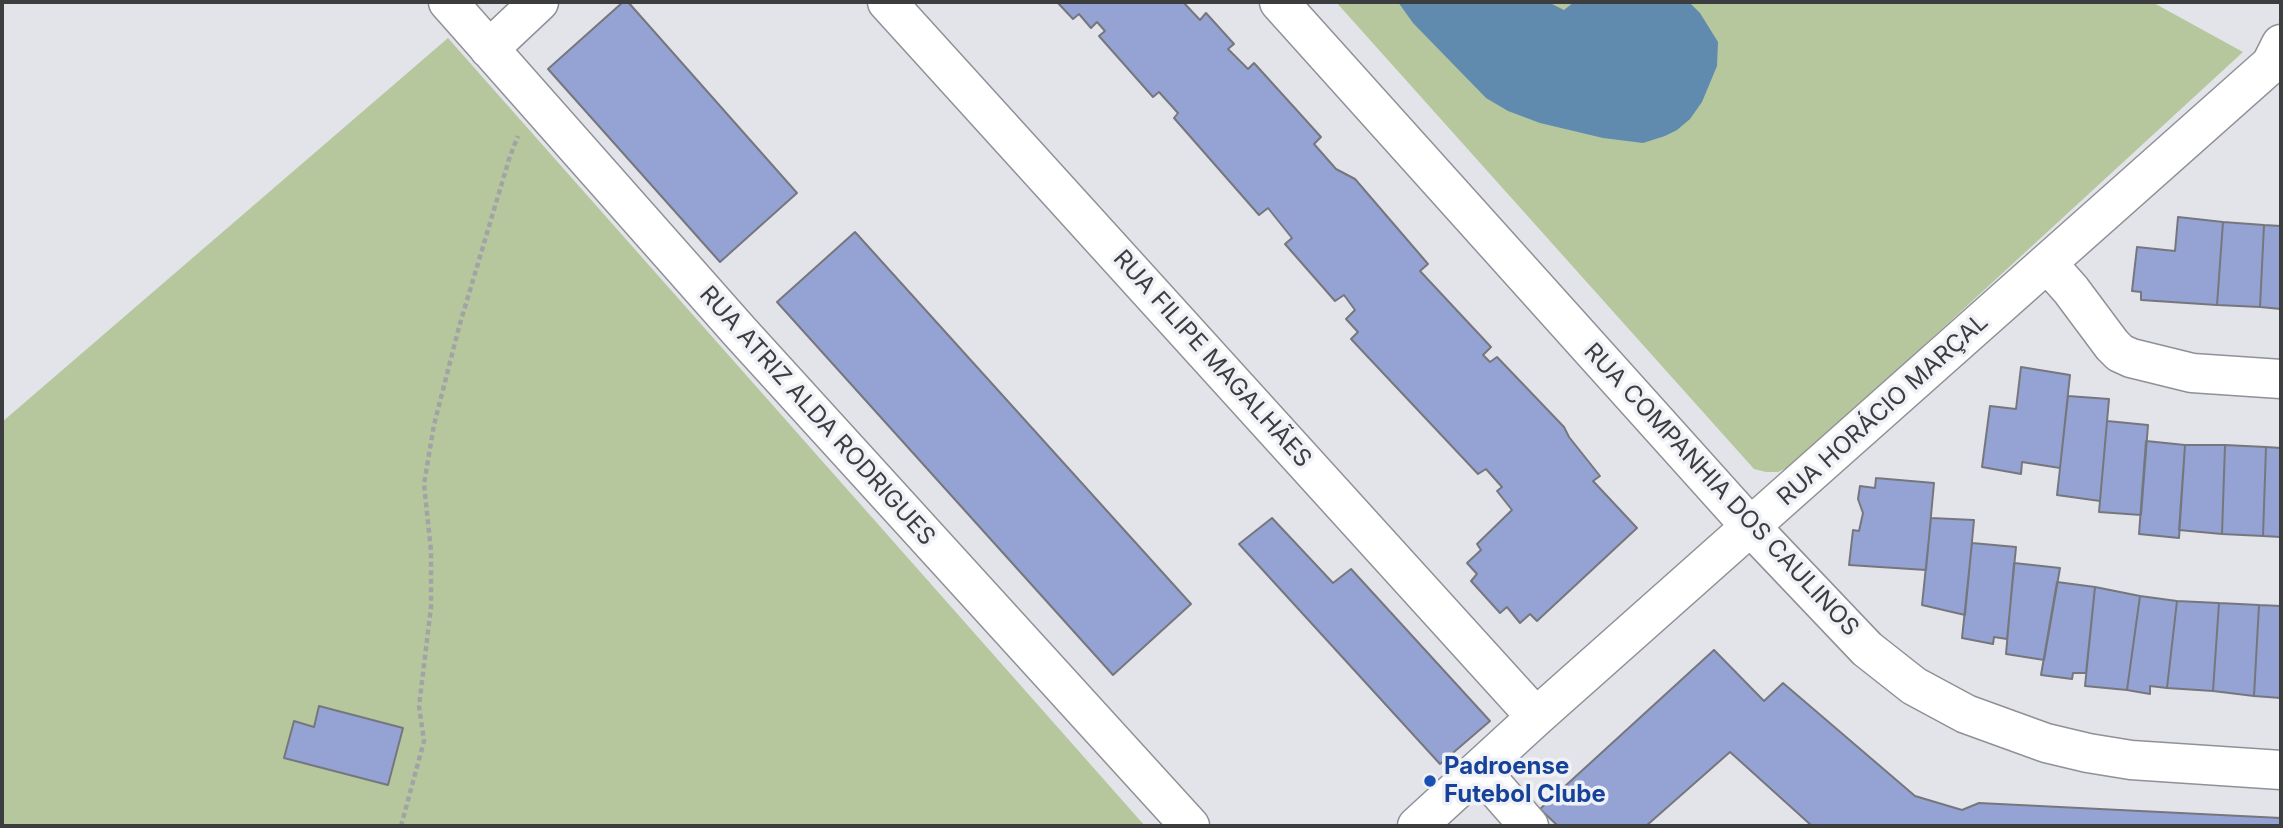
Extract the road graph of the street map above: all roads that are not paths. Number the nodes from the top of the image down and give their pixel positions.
1 (448, 2) edge
2 (539, 2) edge
3 (887, 2) edge
4 (1279, 2) edge
5 (2281, 44) edge
6 (489, 49) junction
7 (2048, 264) junction
8 (2281, 379) edge
9 (1751, 527) junction
10 (1536, 717) junction
11 (1480, 770) junction
12 (2281, 770) edge
13 (1190, 826) edge
14 (1417, 826) edge
15 (1529, 826) edge

1 - 6 street, RUA ATRIZ ALDA RODRIGUES
2 - 6 street
3 - 10 street, RUA FILIPE MAGALHÃES
4 - 9 street, RUA COMPANHIA DOS CAULINOS
5 - 7 street, RUA HORÁCIO MARÇAL
6 - 13 street, RUA ATRIZ ALDA RODRIGUES
7 - 8 street
7 - 9 street, RUA HORÁCIO MARÇAL
9 - 10 street, RUA HORÁCIO MARÇAL
9 - 12 street, RUA COMPANHIA DOS CAULINOS
10 - 11 street, RUA HORÁCIO MARÇAL
11 - 14 street, RUA HORÁCIO MARÇAL
11 - 15 street

